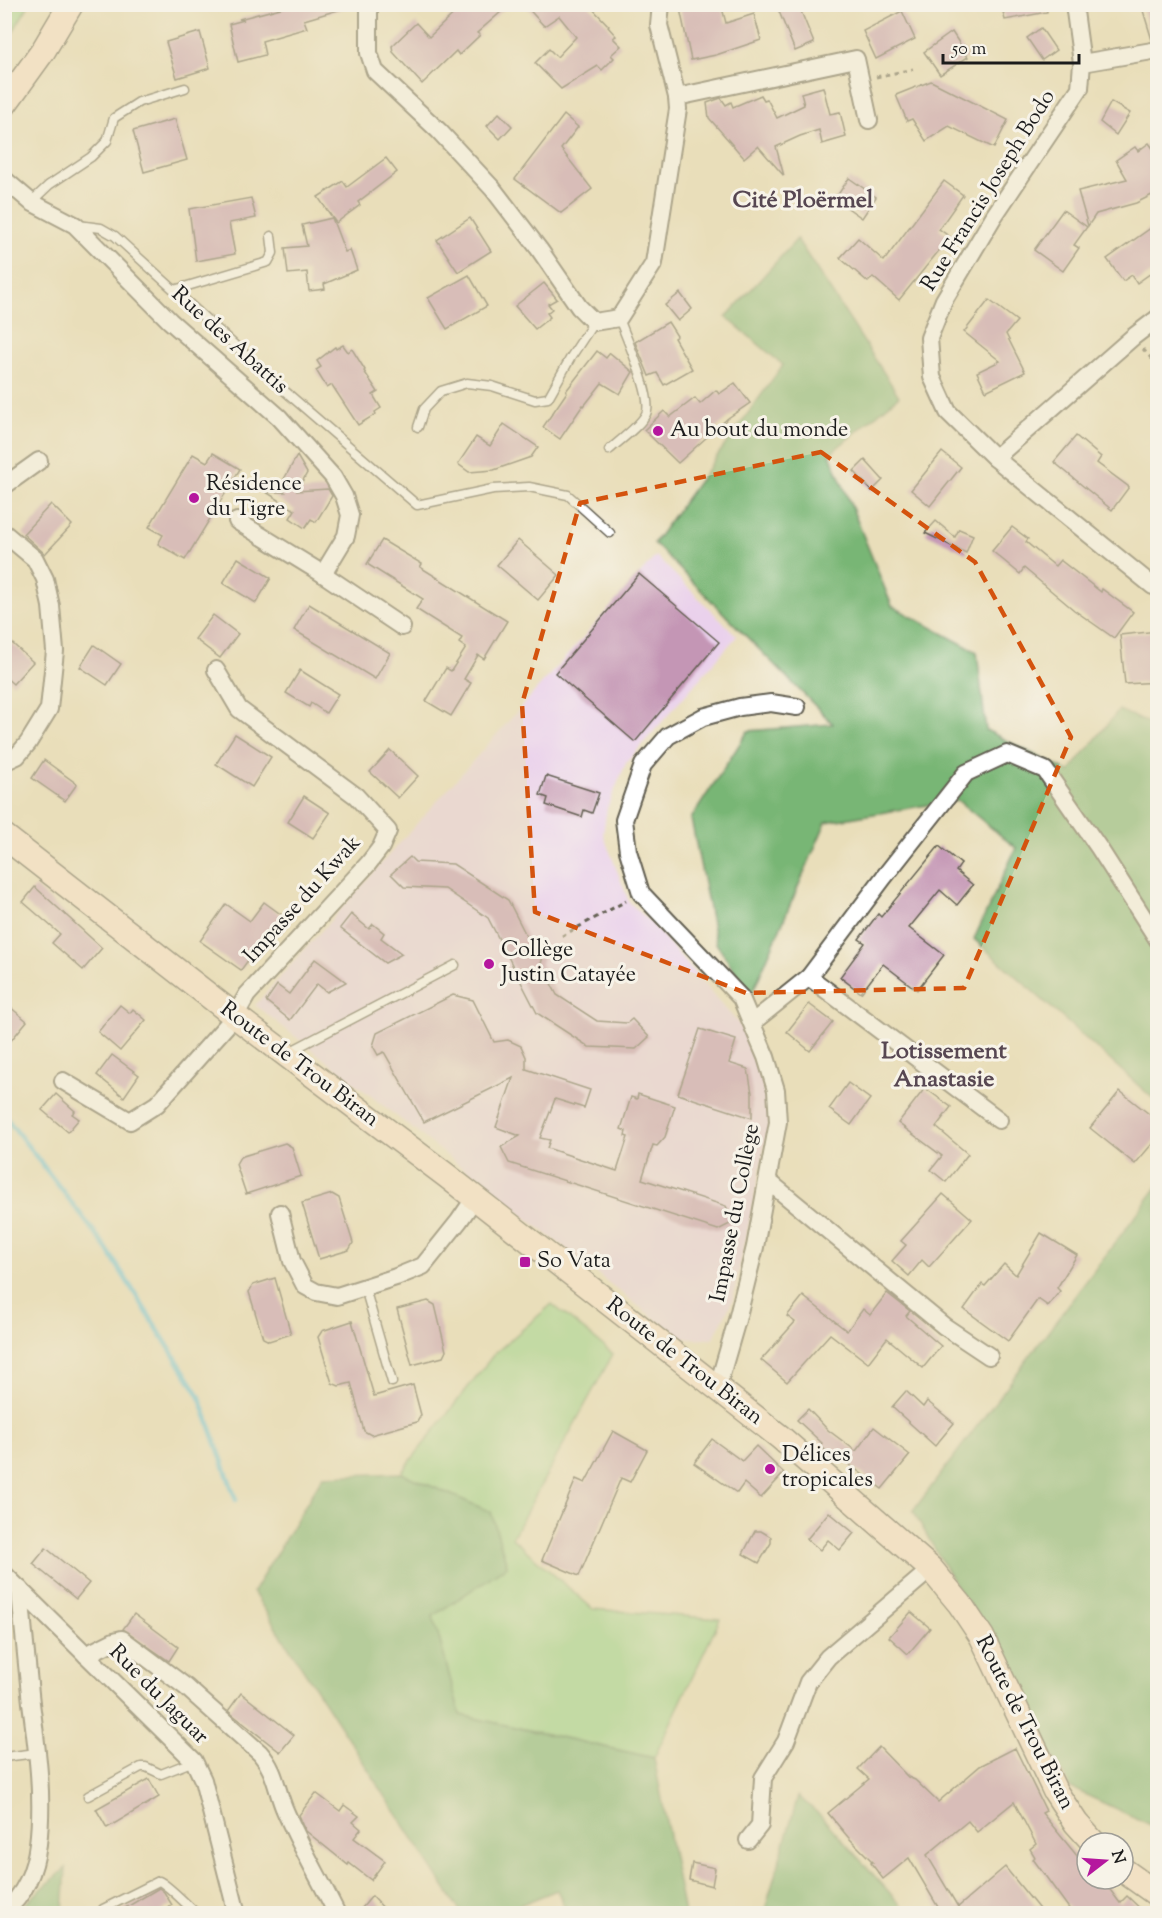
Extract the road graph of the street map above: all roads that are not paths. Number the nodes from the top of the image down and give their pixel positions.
1 (71, 4) edge
2 (369, 4) edge
3 (661, 4) edge
4 (1074, 4) edge
5 (1158, 50) edge
6 (1082, 63) junction
7 (185, 88) dead end
8 (677, 97) junction
9 (4, 105) edge
10 (869, 120) dead end
11 (4, 179) edge
12 (31, 202) junction
13 (75, 225) junction
14 (271, 236) dead end
15 (174, 290) junction
16 (619, 318) junction
17 (1158, 318) edge
18 (594, 322) junction
19 (418, 427) dead end
20 (609, 450) dead end
21 (995, 458) junction
22 (39, 461) dead end
23 (4, 486) edge
24 (237, 521) dead end
25 (4, 533) edge
26 (610, 533) dead end
27 (323, 574) junction
28 (1158, 587) edge
29 (402, 627) dead end
30 (216, 670) dead end
31 (797, 707) dead end
32 (4, 762) edge
33 (4, 836) edge
34 (1155, 927) edge
35 (455, 965) dead end
36 (809, 977) junction
37 (235, 1017) junction
38 (753, 1022) junction
39 (286, 1054) junction
40 (63, 1080) dead end
41 (999, 1120) dead end
42 (768, 1181) junction
43 (474, 1199) junction
44 (280, 1213) dead end
45 (365, 1288) junction
46 (989, 1356) dead end
47 (392, 1382) dead end
48 (717, 1389) junction
49 (931, 1569) junction
50 (4, 1574) edge
51 (20, 1589) junction
52 (86, 1655) junction
53 (37, 1752) junction
54 (4, 1757) edge
55 (194, 1761) junction
56 (88, 1796) dead end
57 (1083, 1831) edge
58 (748, 1840) dead end
59 (1135, 1879) edge
60 (1158, 1895) edge
61 (103, 1909) dead end
62 (4, 1911) edge
63 (197, 1914) edge
64 (237, 1914) edge
65 (337, 1914) edge

1 - 9 main road
2 - 18 street
3 - 8 street
4 - 6 street, Rue Francis Joseph Bodo
5 - 6 street
6 - 21 street, Rue Francis Joseph Bodo
7 - 12 lane
8 - 10 street
8 - 16 street
11 - 12 street, Rue des Abattis
12 - 13 street, Rue des Abattis
13 - 15 lane
13 - 27 street, Rue des Abattis
14 - 15 lane
15 - 26 lane
16 - 18 street
16 - 20 lane
17 - 21 street
18 - 19 lane
21 - 28 street, Rue Francis Joseph Bodo
22 - 23 street
24 - 27 street
25 - 32 street
27 - 29 street
30 - 37 street, Impasse du Kwak
31 - 38 street, Impasse du Collège
33 - 37 main road, Route de Trou Biran
34 - 36 street
35 - 39 lane
36 - 38 street
36 - 41 street
37 - 39 main road, Route de Trou Biran
37 - 40 street
38 - 42 street, Impasse du Collège
39 - 43 main road, Route de Trou Biran
42 - 46 street
42 - 48 street, Impasse du Collège
43 - 45 street
43 - 48 main road, Route de Trou Biran
44 - 45 street
45 - 47 lane
48 - 49 main road, Route de Trou Biran
49 - 57 main road, Route de Trou Biran
49 - 58 street
50 - 51 street, Rue du Jaguar
51 - 52 street, Rue du Jaguar
51 - 53 street
52 - 55 street, Rue du Jaguar
52 - 65 street
53 - 54 lane
53 - 62 street
55 - 56 lane
55 - 64 street, Rue du Jaguar
59 - 60 main road
61 - 63 lane

